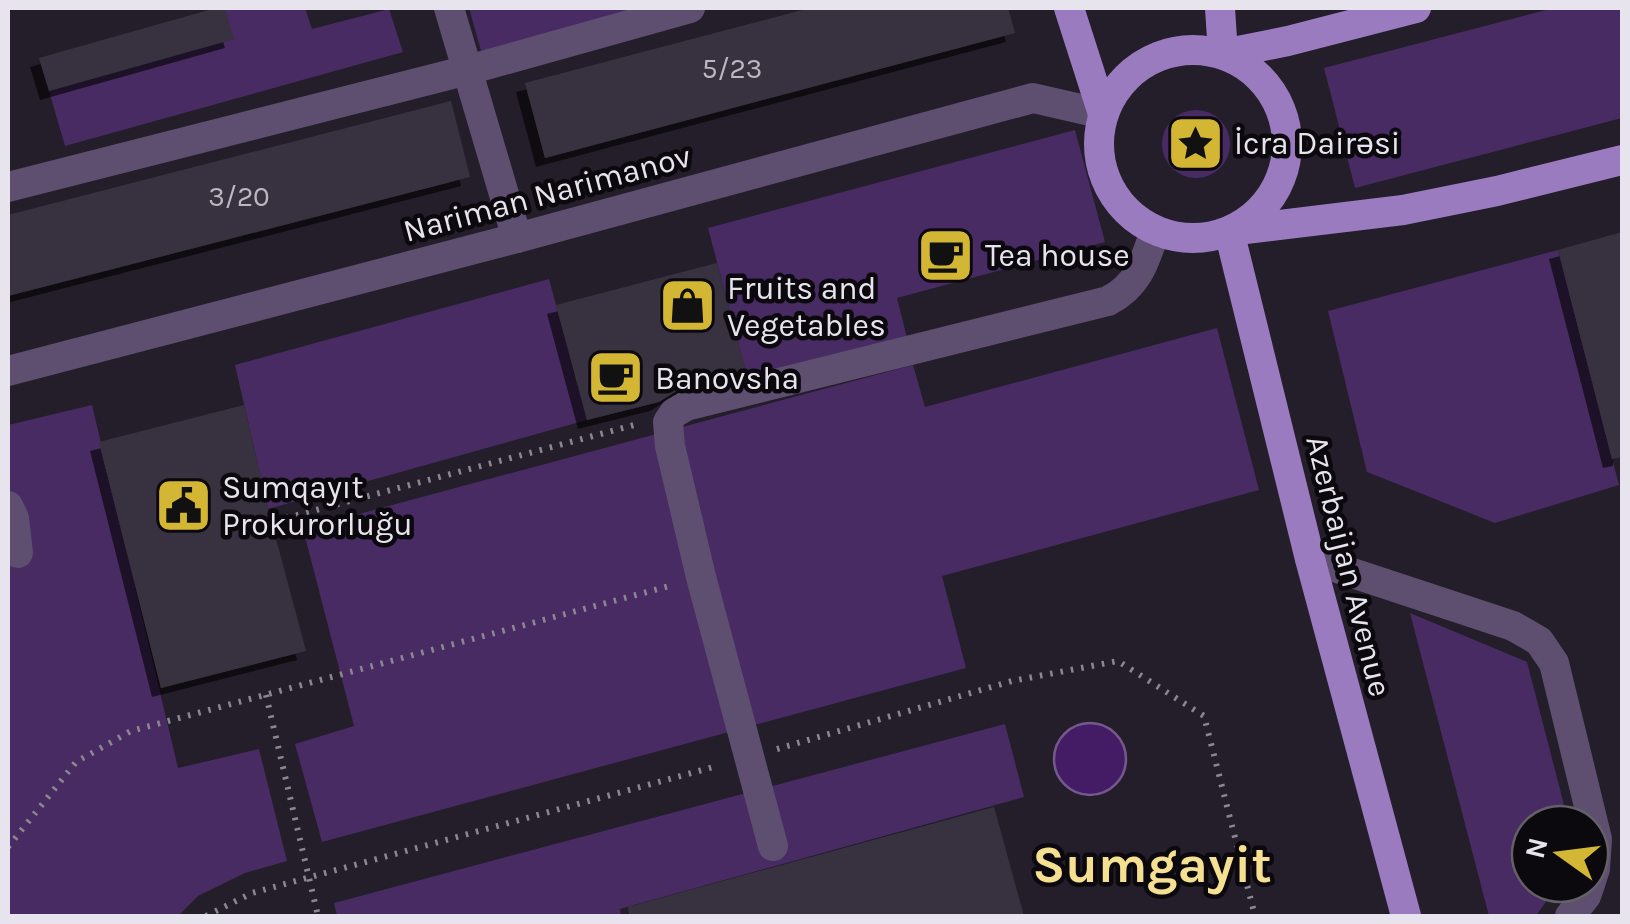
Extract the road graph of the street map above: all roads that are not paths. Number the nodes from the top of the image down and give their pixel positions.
1 (449, 8) edge
2 (690, 8) edge
3 (1069, 8) edge
4 (1220, 8) edge
5 (1416, 8) edge
6 (1223, 54) junction
7 (468, 70) junction
8 (1103, 114) junction
9 (1622, 160) edge
10 (8, 188) edge
11 (1155, 231) junction
12 (1229, 231) junction
13 (518, 238) junction
14 (8, 370) edge
15 (8, 506) edge
16 (18, 552) dead end
17 (1310, 559) junction
18 (1588, 804) edge
19 (773, 846) dead end
20 (1406, 916) edge

1 - 7 street
2 - 7 street
3 - 8 main road
4 - 6 main road
5 - 6 main road
6 - 8 main road
6 - 12 main road
7 - 10 street
7 - 13 street
8 - 11 main road
8 - 13 street, Nariman Narimanov
9 - 12 main road
11 - 12 main road
11 - 19 street
12 - 17 main road, Azerbaijan Avenue
13 - 14 street, Nariman Narimanov
15 - 16 street
17 - 18 street
17 - 20 main road, Azerbaijan Avenue

